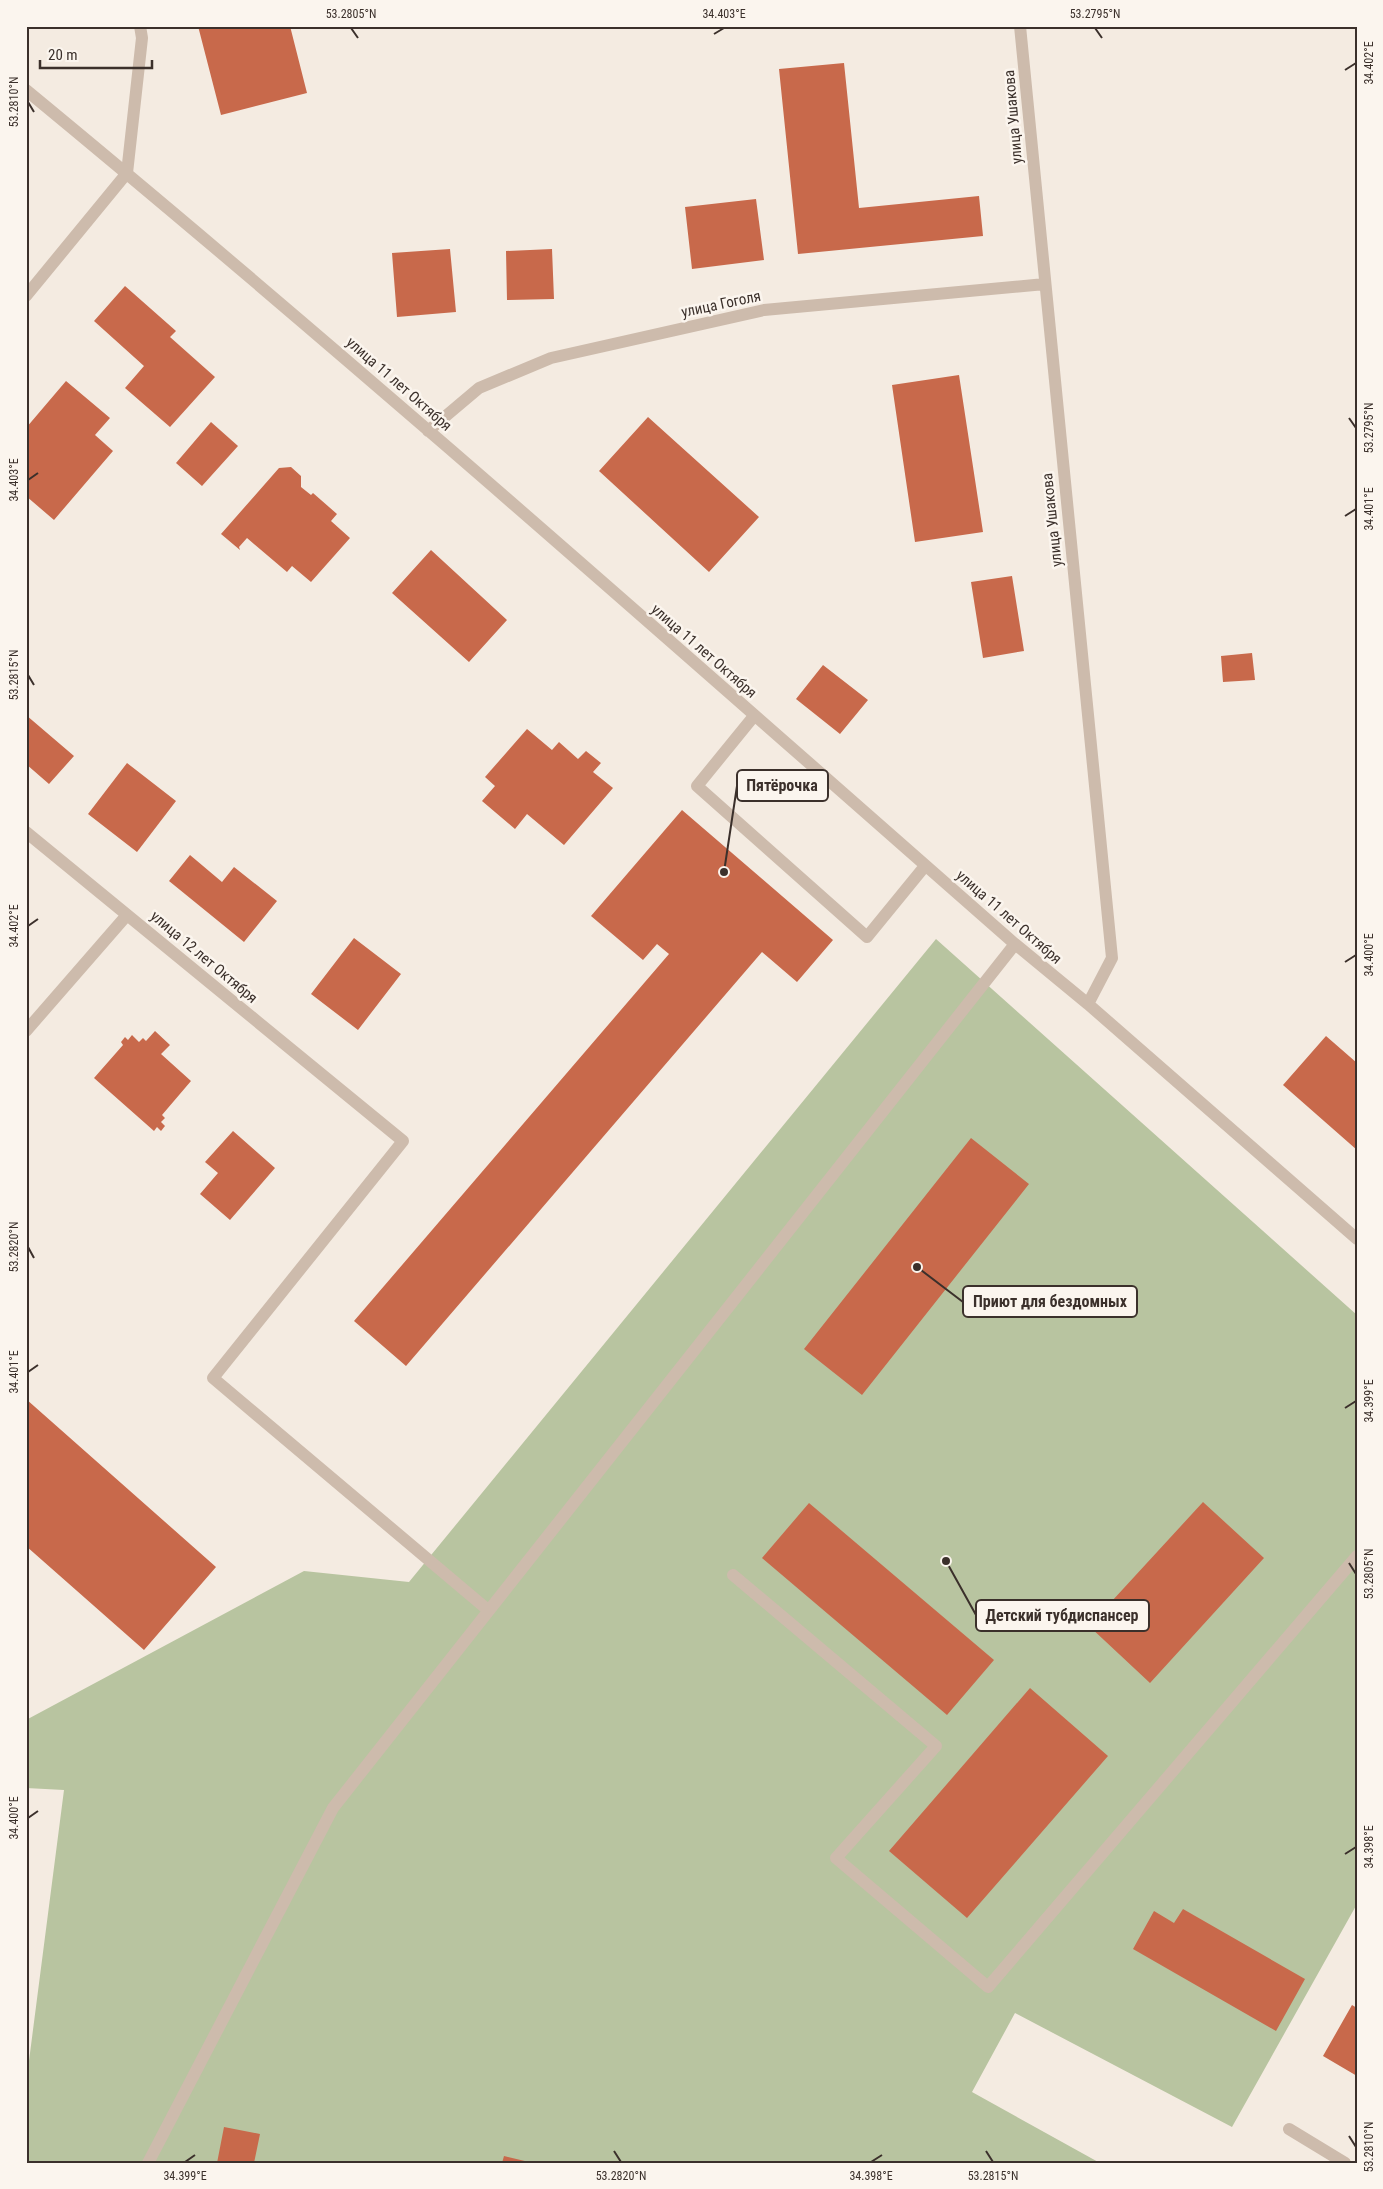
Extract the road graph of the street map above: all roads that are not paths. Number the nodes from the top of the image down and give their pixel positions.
1 (140, 26) edge
2 (1020, 26) edge
3 (26, 90) edge
4 (127, 173) junction
5 (1045, 284) junction
6 (26, 296) edge
7 (428, 430) junction
8 (754, 716) junction
9 (26, 832) edge
10 (925, 866) junction
11 (127, 915) junction
12 (1015, 944) junction
13 (1088, 1004) junction
14 (26, 1031) edge
15 (1357, 1239) edge
16 (1357, 1556) edge
17 (733, 1575) dead end
18 (488, 1610) junction
19 (1289, 2129) dead end
20 (148, 2163) edge
21 (1345, 2163) edge

1 - 4 street
2 - 5 street, улица Ушакова
3 - 4 street, улица 11 лет Октября
4 - 6 street
4 - 7 street, улица 11 лет Октября
5 - 7 street, улица Гоголя
5 - 13 street, улица Ушакова
7 - 8 street, улица 11 лет Октября
8 - 10 street, улица 11 лет Октября
8 - 10 street
9 - 11 street, улица 12 лет Октября
10 - 12 street, улица 11 лет Октября
11 - 14 street
11 - 18 street, улица 12 лет Октября
12 - 13 street, улица 11 лет Октября
12 - 18 street
13 - 15 street, улица 11 лет Октября
16 - 17 street
18 - 20 street
19 - 21 street

